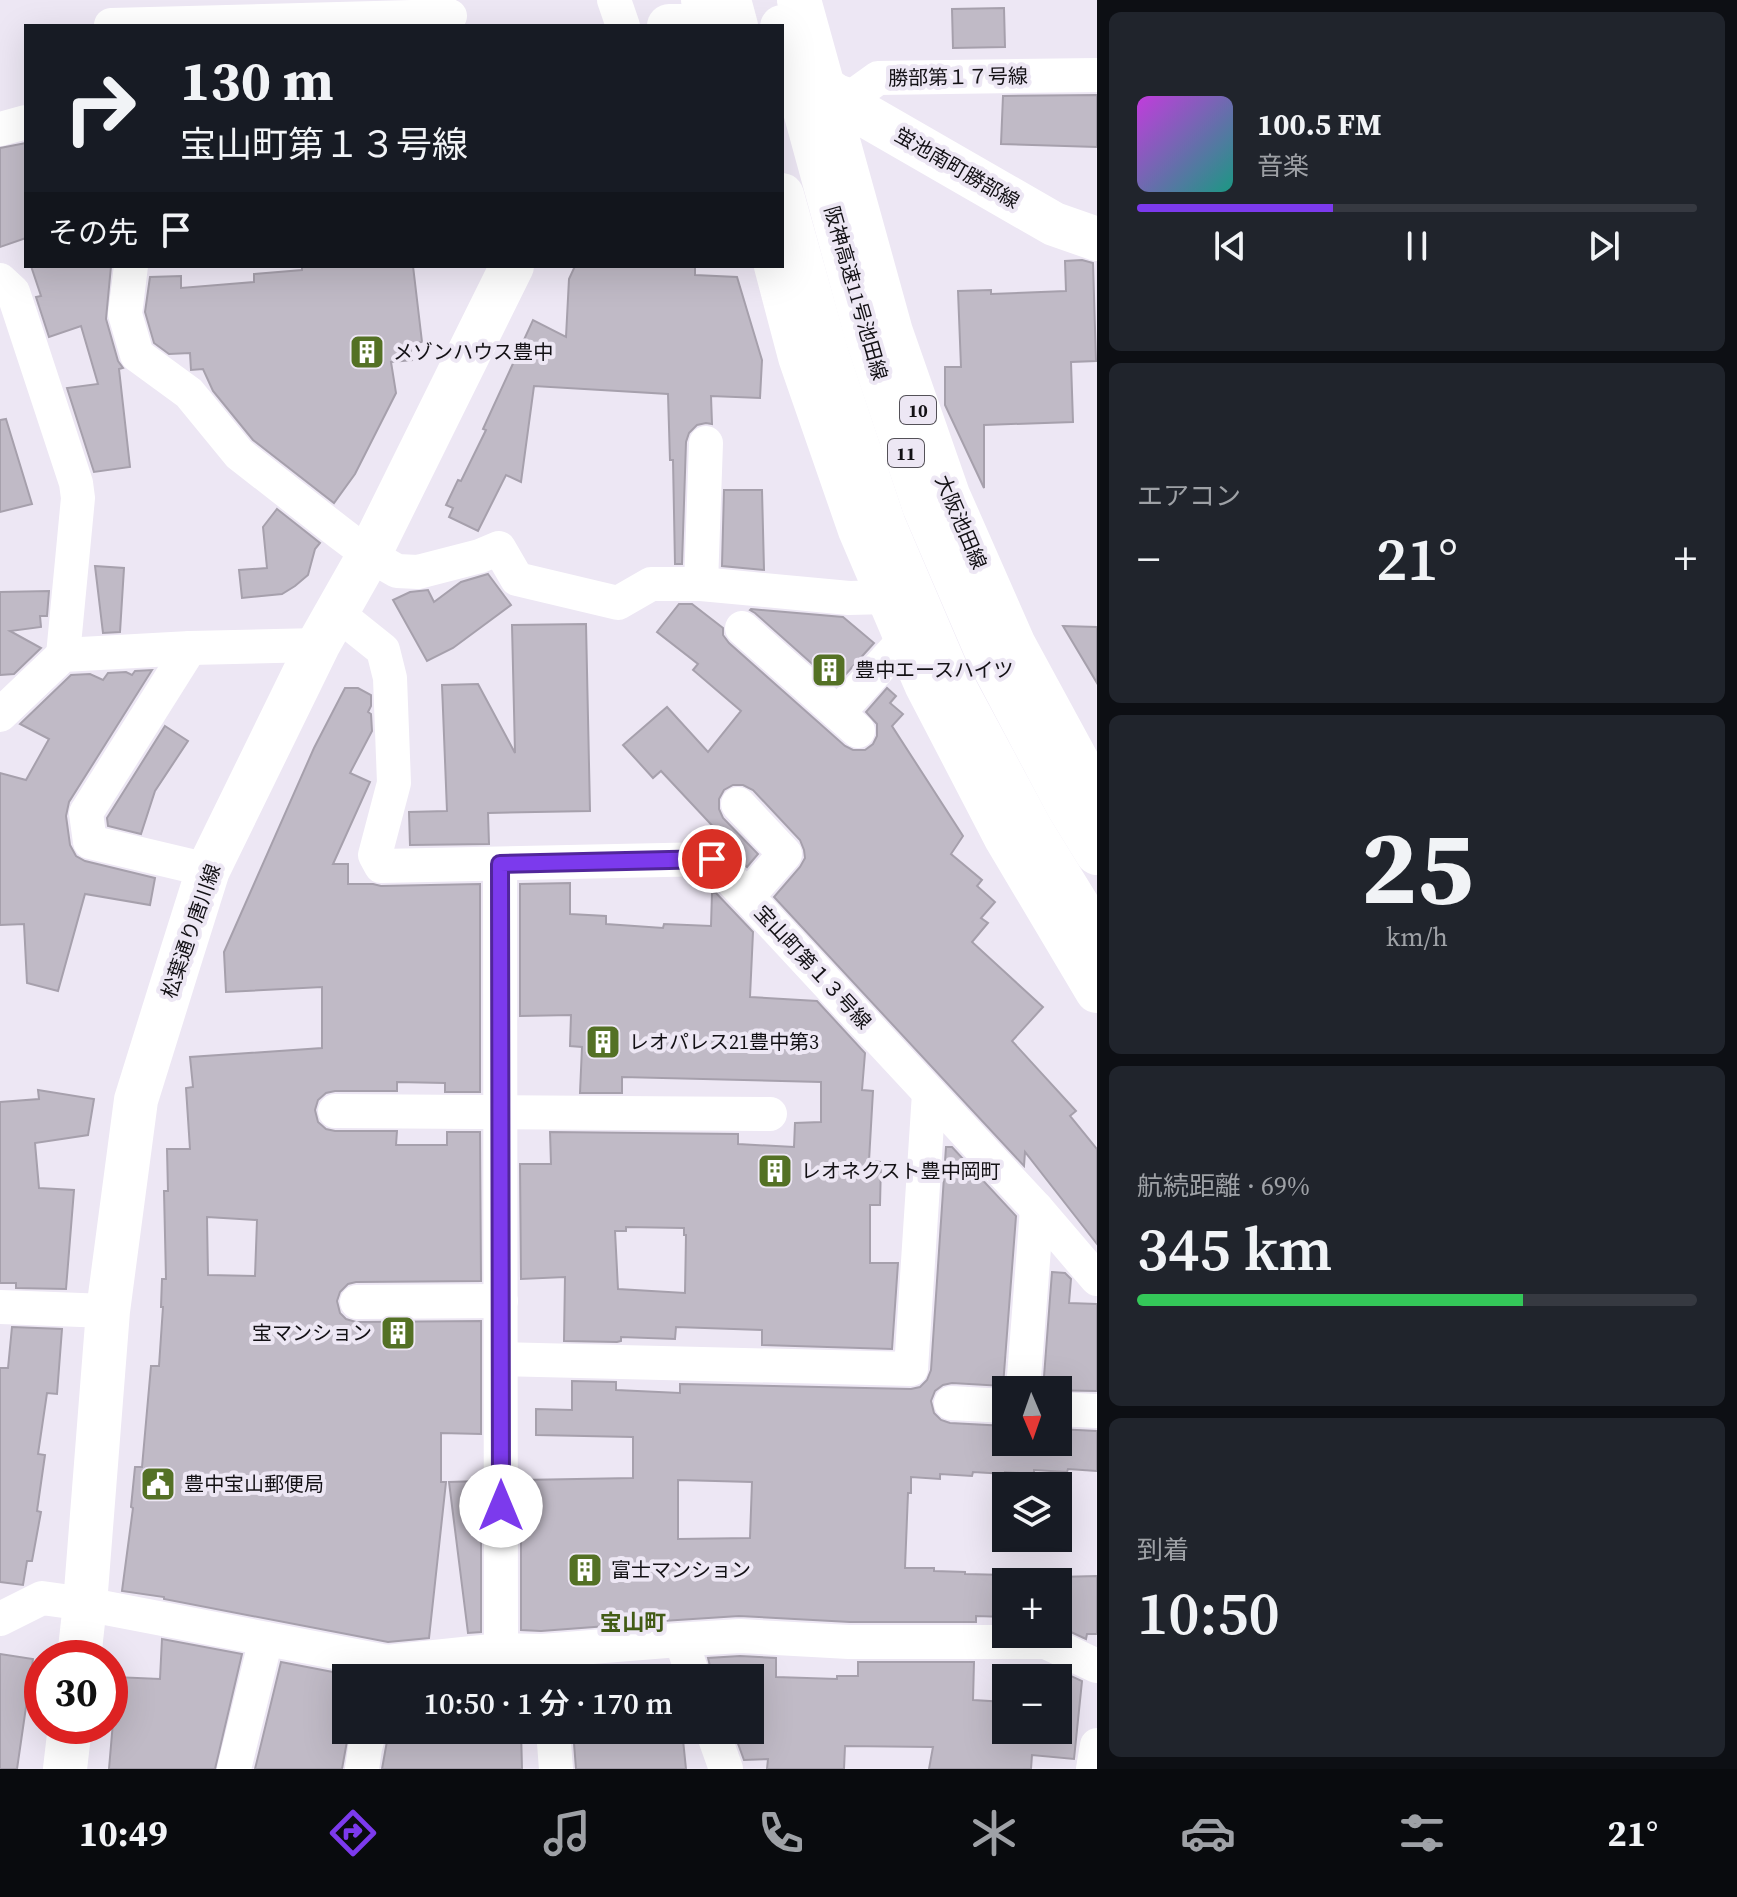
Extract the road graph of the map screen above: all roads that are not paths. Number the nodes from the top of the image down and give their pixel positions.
1 (614, 0) edge
2 (703, 0) edge
3 (729, 0) edge
4 (775, 0) edge
5 (799, 0) edge
6 (450, 16) dead end
7 (110, 17) edge
8 (378, 22) edge
9 (622, 24) edge
10 (710, 24) edge
11 (735, 24) edge
12 (781, 24) edge
13 (784, 34) edge
14 (784, 68) edge
15 (1097, 75) edge
16 (823, 87) junction
17 (24, 123) edge
18 (0, 129) edge
19 (784, 202) edge
20 (1097, 239) edge
21 (131, 268) edge
22 (511, 268) edge
23 (777, 268) edge
24 (13, 279) edge
25 (706, 443) dead end
26 (369, 555) junction
27 (701, 584) junction
28 (888, 597) junction
29 (742, 628) dead end
30 (328, 629) junction
31 (906, 638) junction
32 (190, 648) junction
33 (63, 655) junction
34 (0, 715) edge
35 (1097, 798) edge
36 (738, 804) dead end
37 (1097, 853) edge
38 (500, 864) junction
39 (208, 870) junction
40 (748, 896) junction
41 (1097, 937) edge
42 (1097, 991) edge
43 (929, 1093) junction
44 (335, 1111) dead end
45 (500, 1113) junction
46 (770, 1114) dead end
47 (1037, 1209) junction
48 (1097, 1279) edge
49 (501, 1301) junction
50 (357, 1302) dead end
51 (0, 1307) edge
52 (108, 1311) junction
53 (501, 1359) junction
54 (1024, 1376) edge
55 (951, 1403) dead end
56 (992, 1405) edge
57 (1072, 1410) edge
58 (1097, 1411) edge
59 (85, 1604) junction
60 (0, 1619) edge
61 (266, 1639) junction
62 (81, 1640) edge
63 (681, 1640) junction
64 (501, 1650) junction
65 (363, 1664) edge
66 (420, 1664) edge
67 (541, 1664) edge
68 (549, 1664) edge
69 (689, 1664) edge
70 (1097, 1666) edge
71 (68, 1744) edge
72 (366, 1744) edge
73 (554, 1744) edge
74 (717, 1744) edge
75 (1097, 1745) edge
76 (65, 1769) edge
77 (234, 1769) edge
78 (362, 1769) edge
79 (556, 1769) edge
80 (726, 1769) edge
81 (1093, 1769) edge

1 - 9 street
2 - 10 main road
3 - 11 main road
4 - 12 main road, 阪神高速11号池田線 / 11
5 - 16 main road, 大阪池田線 / 10
6 - 8 street
7 - 8 street
13 - 37 main road, 阪神高速11号池田線 / 11
14 - 16 main road, 勝部第１７号線
15 - 16 street, 勝部第１７号線
16 - 20 main road, 蛍池南町勝部線
16 - 35 main road, 大阪池田線 / 10
17 - 18 street
19 - 41 main road, 11
21 - 26 street
22 - 26 main road, 松葉通り唐川線
23 - 28 main road
24 - 33 street
25 - 27 street
26 - 27 street
26 - 30 main road, 松葉通り唐川線
27 - 28 street
28 - 31 main road
29 - 31 street
30 - 32 street
30 - 38 street, 宝山町第１３号線
30 - 39 main road, 松葉通り唐川線
31 - 42 main road
32 - 33 street
32 - 39 street
33 - 34 street
36 - 40 street
38 - 40 street, 宝山町第１３号線
38 - 45 street
39 - 52 main road, 松葉通り唐川線
40 - 43 street, 宝山町第１３号線
43 - 47 street, 宝山町第１３号線
43 - 53 street
44 - 45 street
45 - 46 street
45 - 49 street
47 - 48 street, 宝山町第１３号線
47 - 54 street
49 - 50 street
49 - 53 street
51 - 52 street
52 - 59 main road, 松葉通り唐川線
53 - 64 street
55 - 56 street
57 - 58 street
59 - 60 street
59 - 61 street
59 - 62 main road, 松葉通り唐川線
61 - 65 street
61 - 77 street
63 - 68 street
63 - 69 street
63 - 70 street
64 - 66 street
64 - 67 street
71 - 76 main road
72 - 78 street
73 - 79 street
74 - 80 street
75 - 81 street

